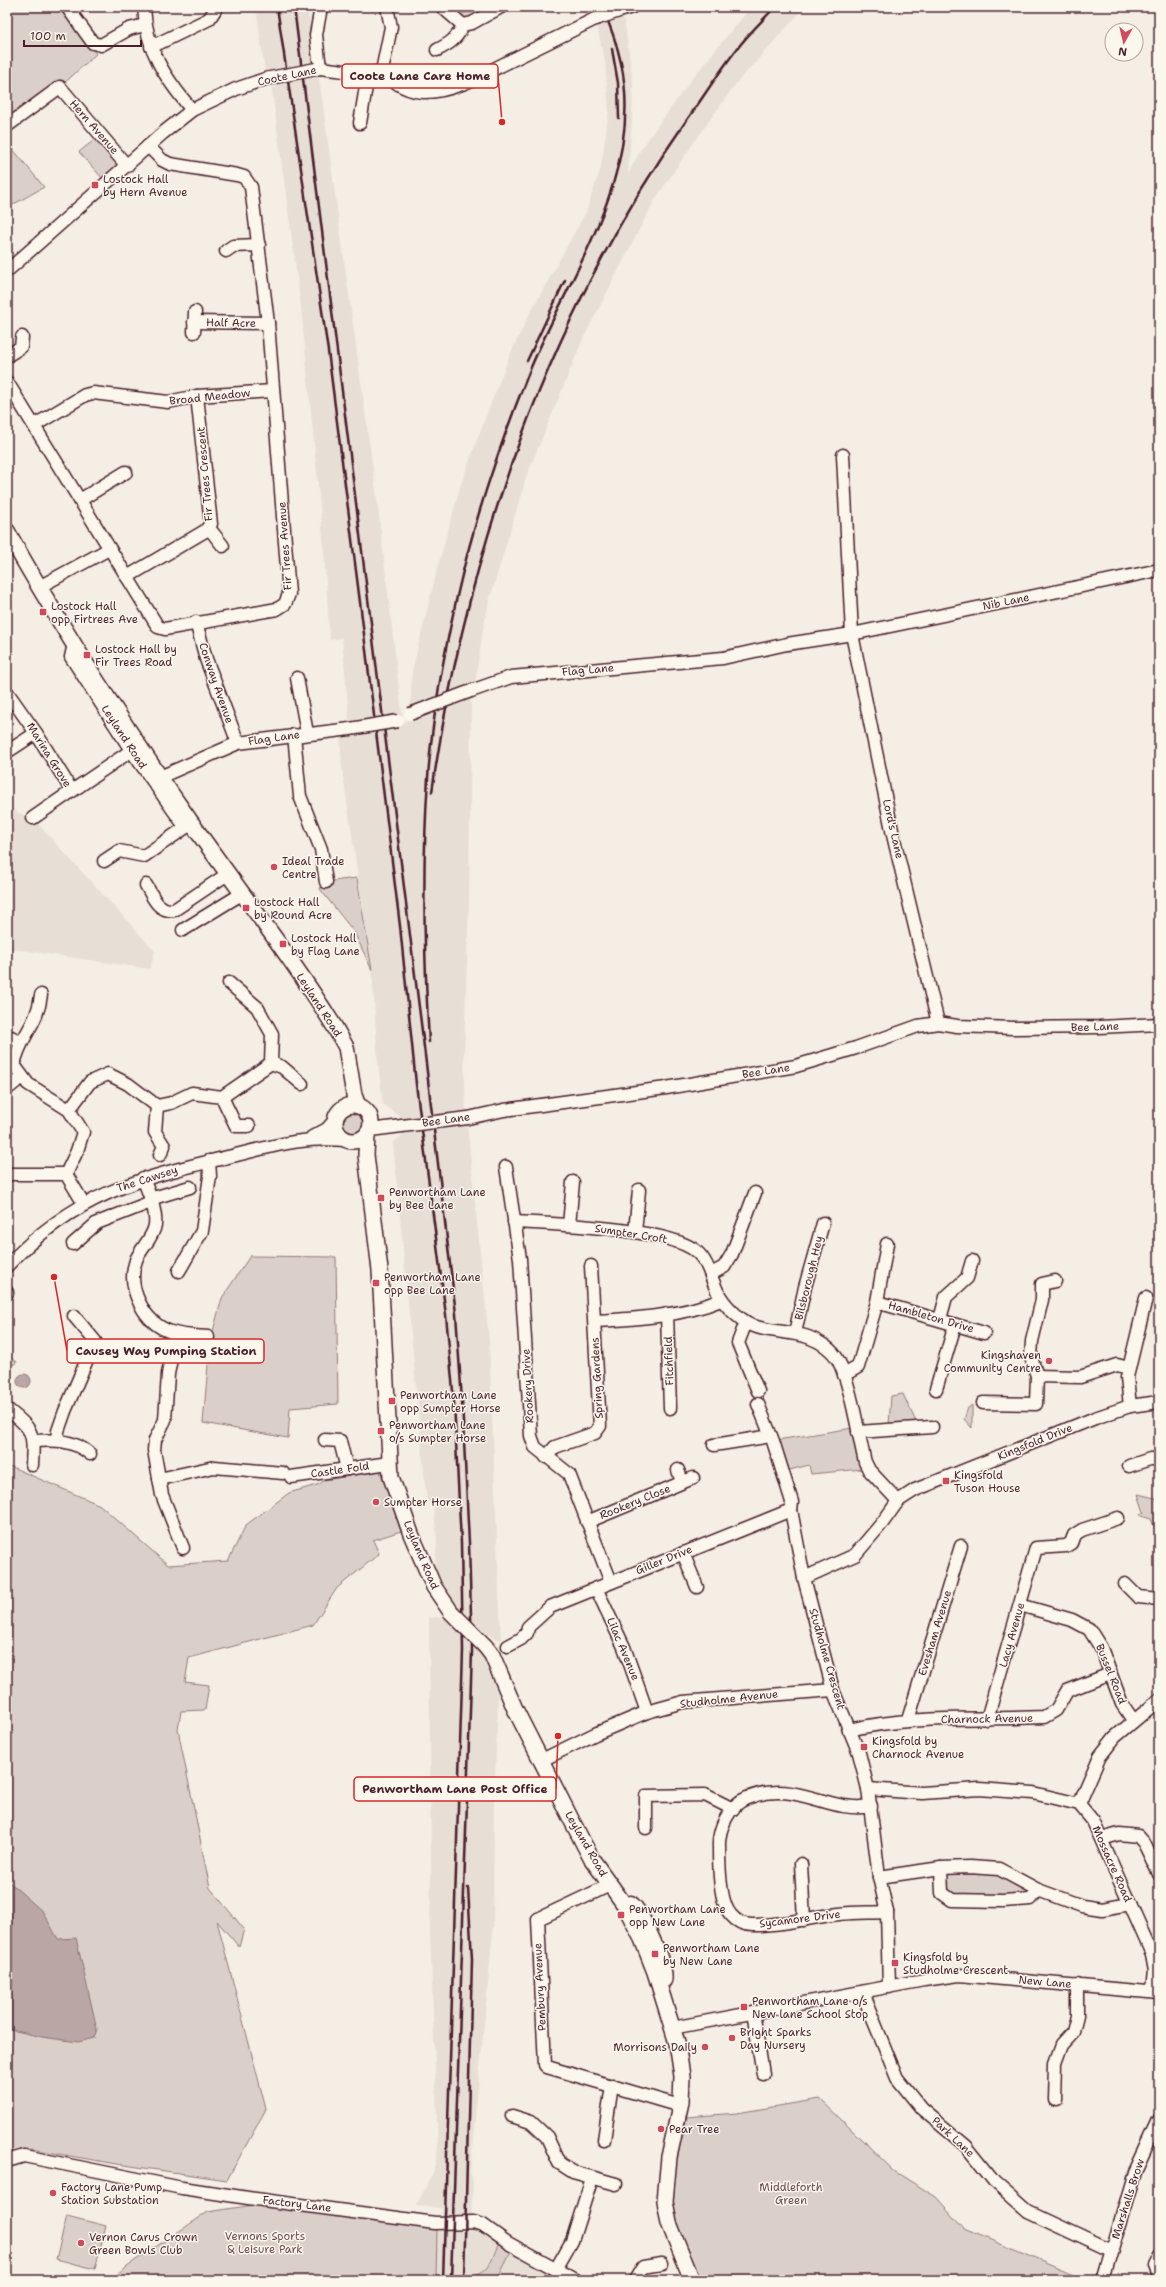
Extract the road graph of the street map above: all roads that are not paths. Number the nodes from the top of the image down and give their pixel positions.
1 (67, 7) edge
2 (144, 7) edge
3 (215, 7) edge
4 (321, 7) edge
5 (387, 7) edge
6 (442, 7) edge
7 (501, 7) edge
8 (627, 8) edge
9 (145, 25) junction
10 (463, 25) junction
11 (151, 47) junction
12 (437, 50) dead end
13 (318, 69) junction
14 (382, 71) junction
15 (368, 74) junction
16 (192, 110) junction
17 (360, 123) dead end
18 (7, 126) edge
19 (148, 146) junction
20 (127, 166) junction
21 (260, 245) junction
22 (226, 252) dead end
23 (7, 271) edge
24 (194, 322) dead end
25 (268, 323) junction
26 (22, 337) dead end
27 (7, 356) edge
28 (7, 382) edge
29 (273, 391) junction
30 (197, 396) junction
31 (35, 425) junction
32 (843, 455) dead end
33 (126, 472) dead end
34 (80, 500) junction
35 (209, 528) junction
36 (7, 531) edge
37 (224, 546) dead end
38 (109, 549) junction
39 (1159, 570) edge
40 (127, 577) junction
41 (39, 587) junction
42 (196, 622) junction
43 (852, 634) junction
44 (297, 678) dead end
45 (7, 692) edge
46 (36, 733) junction
47 (307, 733) junction
48 (294, 735) junction
49 (238, 743) junction
50 (135, 748) junction
51 (7, 752) edge
52 (160, 777) junction
53 (72, 791) junction
54 (33, 818) dead end
55 (190, 820) junction
56 (104, 861) dead end
57 (228, 873) junction
58 (326, 882) dead end
59 (146, 885) dead end
60 (243, 893) junction
61 (183, 930) dead end
62 (228, 983) dead end
63 (41, 995) dead end
64 (938, 1023) junction
65 (1159, 1024) edge
66 (10, 1036) dead end
67 (21, 1043) junction
68 (271, 1063) junction
69 (22, 1077) junction
70 (352, 1082) junction
71 (302, 1084) dead end
72 (7, 1089) edge
73 (222, 1097) junction
74 (157, 1106) junction
75 (358, 1106) junction
76 (69, 1110) junction
77 (339, 1114) junction
78 (249, 1126) dead end
79 (360, 1137) junction
80 (309, 1138) junction
81 (160, 1154) dead end
82 (209, 1161) junction
83 (506, 1167) dead end
84 (7, 1174) edge
85 (66, 1174) junction
86 (143, 1178) junction
87 (573, 1182) dead end
88 (190, 1187) dead end
89 (639, 1190) dead end
90 (755, 1193) dead end
91 (150, 1201) junction
92 (84, 1204) junction
93 (514, 1222) junction
94 (823, 1223) dead end
95 (569, 1225) junction
96 (635, 1232) junction
97 (73, 1244) dead end
98 (887, 1244) dead end
99 (972, 1261) dead end
100 (7, 1266) edge
101 (591, 1266) dead end
102 (179, 1271) dead end
103 (711, 1274) junction
104 (1054, 1281) dead end
105 (1146, 1298) dead end
106 (721, 1300) junction
107 (877, 1302) junction
108 (667, 1314) junction
109 (74, 1316) dead end
110 (940, 1320) junction
111 (595, 1321) junction
112 (746, 1322) junction
113 (955, 1325) junction
114 (795, 1333) junction
115 (984, 1333) dead end
116 (176, 1334) junction
117 (208, 1337) dead end
118 (1129, 1368) junction
119 (844, 1375) junction
120 (1037, 1376) junction
121 (936, 1389) dead end
122 (758, 1391) dead end
123 (1159, 1402) edge
124 (983, 1403) dead end
125 (758, 1404) dead end
126 (1130, 1406) junction
127 (670, 1408) dead end
128 (7, 1409) edge
129 (925, 1431) dead end
130 (858, 1432) junction
131 (771, 1436) junction
132 (57, 1440) junction
133 (325, 1440) dead end
134 (33, 1441) junction
135 (714, 1445) dead end
136 (90, 1454) dead end
137 (546, 1457) junction
138 (1159, 1460) edge
139 (389, 1463) junction
140 (32, 1465) dead end
141 (1129, 1466) dead end
142 (347, 1469) junction
143 (678, 1470) dead end
144 (158, 1479) junction
145 (898, 1501) junction
146 (791, 1510) junction
147 (1118, 1518) dead end
148 (587, 1522) junction
149 (185, 1542) dead end
150 (961, 1546) dead end
151 (683, 1553) junction
152 (804, 1578) junction
153 (611, 1582) junction
154 (1125, 1584) dead end
155 (697, 1587) dead end
156 (596, 1588) junction
157 (1159, 1600) edge
158 (1020, 1605) junction
159 (508, 1646) dead end
160 (1110, 1674) junction
161 (833, 1690) junction
162 (1159, 1700) edge
163 (647, 1712) junction
164 (987, 1719) junction
165 (908, 1720) junction
166 (1133, 1720) junction
167 (849, 1730) junction
168 (540, 1761) junction
169 (868, 1789) junction
170 (1078, 1804) junction
171 (871, 1806) junction
172 (733, 1809) junction
173 (646, 1828) dead end
174 (1102, 1839) junction
175 (801, 1864) dead end
176 (941, 1868) junction
177 (1159, 1874) edge
178 (880, 1877) junction
179 (610, 1885) junction
180 (1038, 1890) junction
181 (1130, 1904) junction
182 (887, 1912) junction
183 (804, 1920) junction
184 (1078, 1985) junction
185 (889, 1987) junction
186 (862, 1992) junction
187 (1156, 1992) edge
188 (753, 2012) junction
189 (672, 2028) junction
190 (763, 2074) dead end
191 (612, 2085) junction
192 (1054, 2100) dead end
193 (680, 2106) junction
194 (512, 2116) dead end
195 (1159, 2120) edge
196 (604, 2140) dead end
197 (7, 2161) edge
198 (592, 2178) junction
199 (616, 2184) dead end
200 (1111, 2250) junction
201 (1159, 2256) edge
202 (662, 2264) dead end
203 (556, 2269) junction
204 (1157, 2278) edge
205 (575, 2280) edge
206 (635, 2280) edge
207 (692, 2280) edge
208 (1103, 2280) edge

1 - 9 street
2 - 9 street
3 - 11 street
4 - 13 street
5 - 14 street
6 - 10 street
7 - 10 street
8 - 14 street, bridge
9 - 11 street
10 - 12 street
11 - 16 street
13 - 15 street, Coote Lane
13 - 16 street, Coote Lane, bridge
14 - 15 street, Coote Lane
15 - 17 street
16 - 19 street, Coote Lane
18 - 20 street, Hern Avenue
19 - 20 street, Coote Lane
19 - 21 street, Fir Trees Avenue
20 - 23 street, Coote Lane
21 - 22 street
21 - 25 street, Fir Trees Avenue
24 - 25 street, Half Acre
25 - 29 street, Fir Trees Avenue
26 - 27 street
28 - 31 street, Fir Trees Avenue
29 - 30 street, Broad Meadow
29 - 42 street, Fir Trees Avenue
30 - 31 street, Broad Meadow
30 - 35 street, Fir Trees Crescent
31 - 34 street, Fir Trees Avenue
32 - 43 street
33 - 34 street
34 - 38 street, Fir Trees Avenue
35 - 37 street
35 - 40 street, Fir Trees Crescent
36 - 41 main road, Leyland Road
38 - 40 street, Fir Trees Avenue
38 - 41 street
39 - 43 street, Nib Lane
40 - 42 street, Fir Trees Avenue
41 - 50 main road, Leyland Road
42 - 49 street, Conway Avenue
43 - 47 street, Flag Lane, bridge
43 - 64 street, Lord's Lane
44 - 47 street
45 - 46 street, Marina Grove
46 - 51 street
46 - 53 street, Marina Grove
47 - 48 street, Flag Lane
48 - 49 street, Flag Lane
48 - 58 street
49 - 52 street, Flag Lane
50 - 52 main road, Leyland Road
50 - 53 street, Marina Grove
50 - 55 street, Leyland Road
52 - 55 main road, Leyland Road
53 - 54 street
55 - 56 street
55 - 57 main road, Leyland Road
57 - 59 street
57 - 60 main road, Leyland Road
60 - 61 street
60 - 70 main road, Leyland Road
62 - 68 street
63 - 67 street
64 - 65 street, Bee Lane
64 - 79 street, Bee Lane, bridge
66 - 67 street
67 - 69 street
68 - 71 street
68 - 73 street
69 - 72 street
69 - 76 street
70 - 75 main road, Leyland Road
70 - 77 main road
73 - 74 street
73 - 78 street
74 - 76 street
74 - 81 street
75 - 77 main road
75 - 79 main road
76 - 85 street
77 - 79 main road
77 - 80 street, The Cawsey
79 - 80 street, The Cawsey
79 - 139 main road, Leyland Road
80 - 82 street, The Cawsey
82 - 86 street, The Cawsey
82 - 102 street
83 - 93 street, Rookery Drive
84 - 85 street
85 - 92 street
86 - 91 street
86 - 92 street, The Cawsey
87 - 95 street
88 - 91 street
89 - 96 street
90 - 103 street
91 - 97 street
91 - 116 street
92 - 100 street, The Cawsey
93 - 95 street, Sumpter Croft
93 - 137 street, Rookery Drive
94 - 114 street, Bilsborough Hey
95 - 96 street, Sumpter Croft
96 - 103 street, Sumpter Croft
98 - 107 street
99 - 110 street
101 - 111 street, Spring Gardens
103 - 106 street, Sumpter Croft
104 - 120 street
105 - 118 street
106 - 108 street
106 - 112 street, Sumpter Croft
107 - 110 street, Hambleton Drive
107 - 119 street
108 - 111 street
108 - 127 street, Fitchfield
109 - 132 street
110 - 113 street, Hambleton Drive
111 - 137 street, Spring Gardens
112 - 114 street, Sumpter Croft
112 - 122 street
113 - 115 street, Hambleton Drive
113 - 121 street
114 - 119 street, Sumpter Croft
116 - 117 street
116 - 144 street
118 - 120 street
118 - 126 street
119 - 130 street, Sumpter Croft
120 - 124 street
123 - 126 street, Kingsfold Drive
125 - 131 street, Studholme Crescent
126 - 145 street, Kingsfold Drive
128 - 134 street
129 - 130 street
130 - 145 street, Sumpter Croft
131 - 135 street
131 - 146 street, Studholme Crescent
132 - 134 street
132 - 136 street
133 - 142 street
134 - 140 street
137 - 148 street, Rookery Drive
138 - 141 street
139 - 142 street, Castle Fold
139 - 168 main road, Leyland Road, bridge
142 - 144 street, Castle Fold
143 - 148 street, Rookery Close
144 - 149 street
145 - 152 street, Kingsfold Drive
146 - 151 street, Giller Drive
146 - 152 street, Studholme Crescent
147 - 158 street, Lacy Avenue
148 - 153 street, Rookery Drive
150 - 165 street, Evesham Avenue
151 - 153 street, Giller Drive
151 - 155 street
152 - 161 street, Studholme Crescent
153 - 156 street, Giller Drive
154 - 157 street
156 - 159 street, Giller Drive
156 - 163 street, Lilac Avenue
158 - 160 street, Bussel Road
158 - 164 street, Lacy Avenue
160 - 164 street, Charnock Avenue
160 - 166 street, Bussel Road
161 - 163 street, Studholme Avenue
161 - 167 street, Studholme Crescent
162 - 166 street
163 - 168 street, Studholme Avenue
164 - 165 street, Charnock Avenue
165 - 167 street, Charnock Avenue
166 - 170 street
167 - 169 street, Studholme Crescent
168 - 179 main road, Leyland Road
169 - 170 street
169 - 171 street, Studholme Crescent
170 - 174 street, Mossacre Road
171 - 172 street, Sycamore Drive
171 - 178 street, Studholme Crescent
172 - 173 street
172 - 183 street, Sycamore Drive
174 - 177 street
174 - 181 street, Mossacre Road
175 - 183 street
176 - 178 street
176 - 180 street
176 - 180 street
178 - 182 street, Studholme Crescent
179 - 189 main road, Leyland Road
179 - 191 street, Pembury Avenue
180 - 181 street
181 - 187 street, Mossacre Road
182 - 183 street, Sycamore Drive
182 - 185 street, Studholme Crescent
184 - 185 street, New Lane
184 - 187 street, New Lane
184 - 192 street
185 - 186 street, New Lane
186 - 188 street, New Lane
186 - 200 street, Park Lane
188 - 189 street, New Lane
188 - 190 street
189 - 193 main road, Leyland Road
191 - 193 street, Pembury Avenue
191 - 196 street
193 - 207 main road, Leyland Road
194 - 198 street
195 - 200 street, Marshalls Brow
197 - 203 street, Factory Lane
198 - 199 street
198 - 203 street
200 - 208 street, Marshalls Brow
201 - 204 street
202 - 206 street
203 - 205 street, Factory Lane

